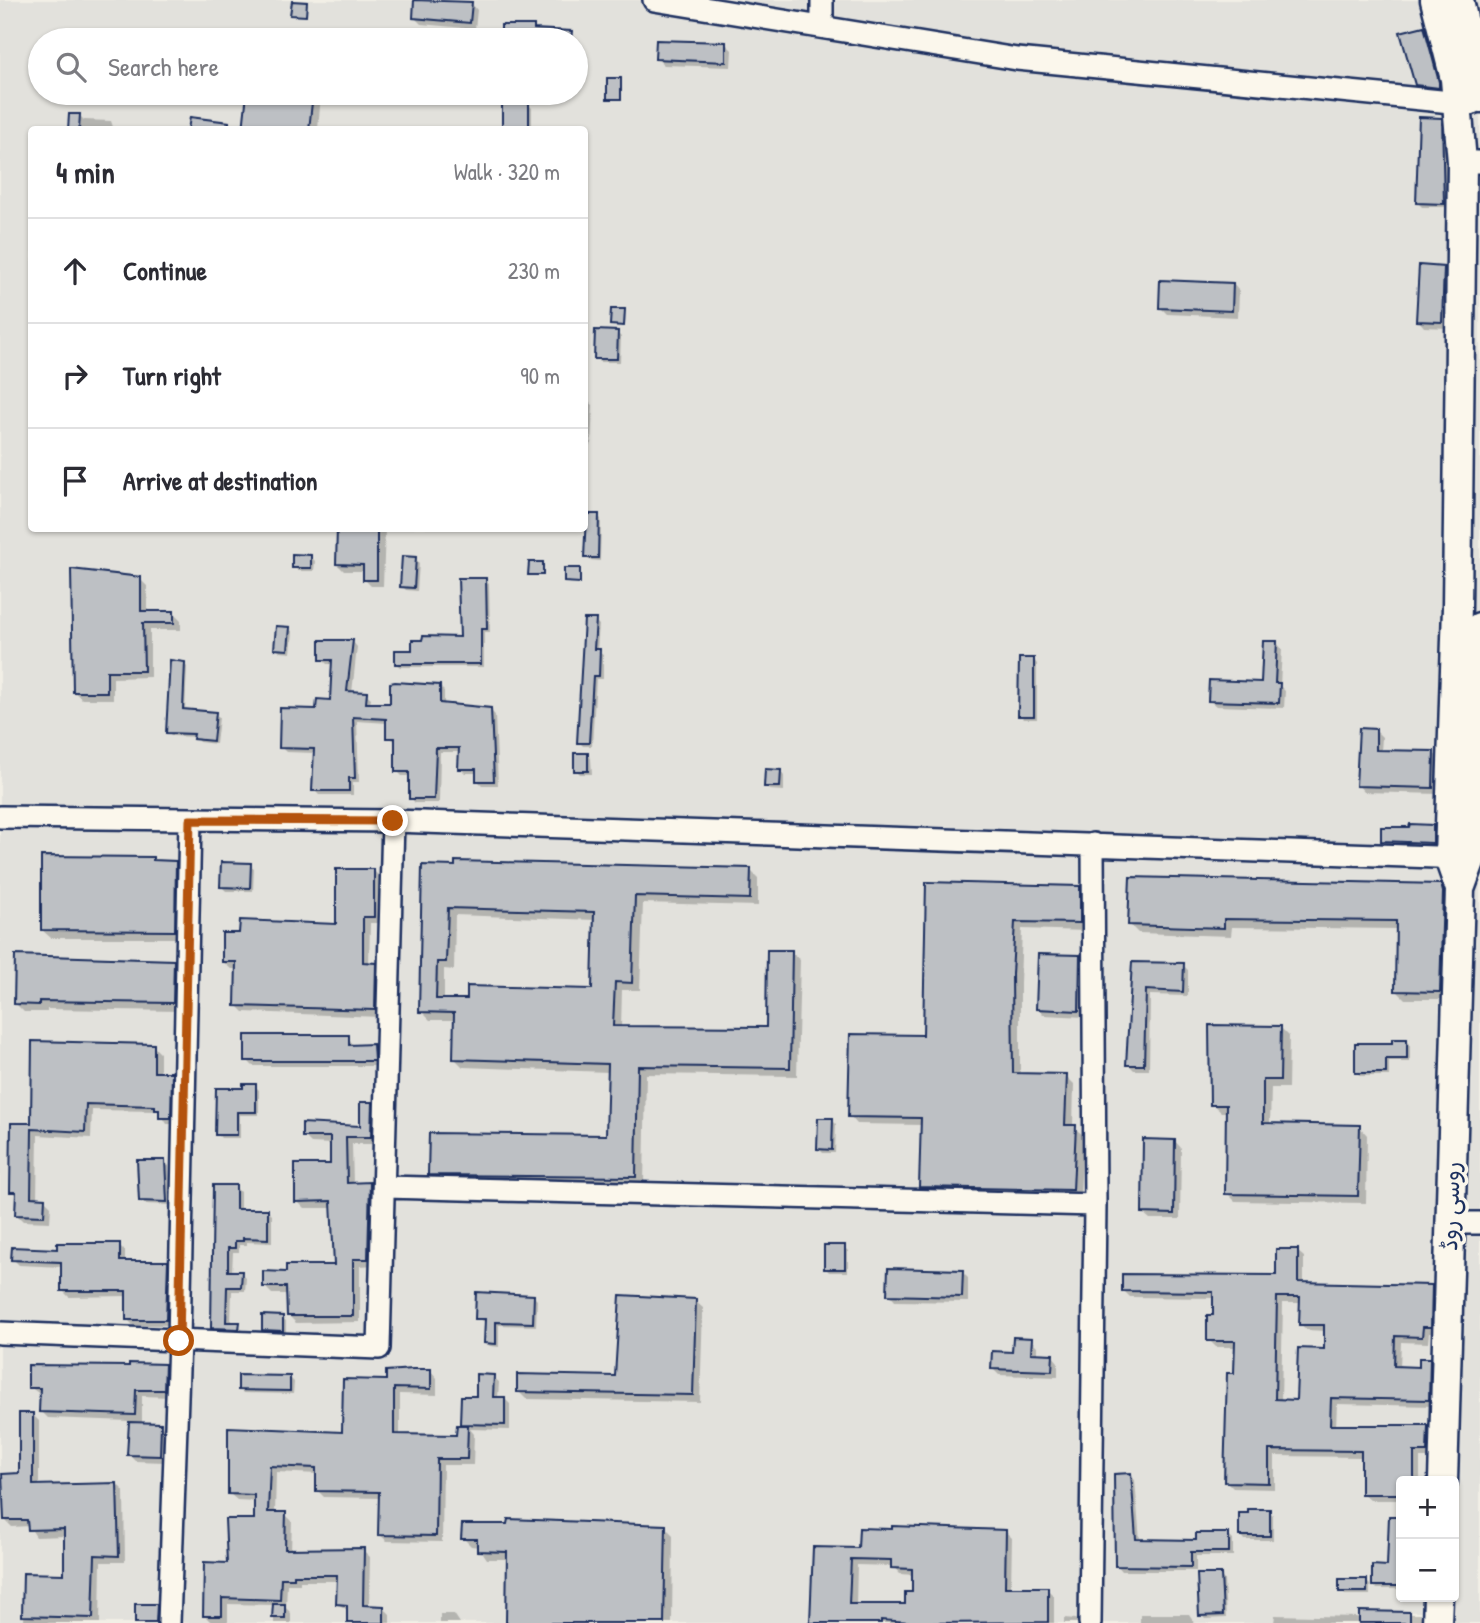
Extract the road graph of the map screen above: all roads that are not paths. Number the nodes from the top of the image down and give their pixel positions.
1 (654, 0) edge
2 (822, 0) edge
3 (1435, 0) edge
4 (1459, 0) edge
5 (822, 27) junction
6 (1473, 102) edge
7 (1471, 162) edge
8 (1480, 627) edge
9 (0, 817) edge
10 (190, 820) junction
11 (393, 821) junction
12 (1093, 844) junction
13 (1467, 858) edge
14 (384, 1186) junction
15 (1095, 1205) junction
16 (1449, 1223) junction
17 (1480, 1223) edge
18 (0, 1333) edge
19 (179, 1341) junction
20 (1443, 1476) edge
21 (1438, 1602) edge
22 (169, 1623) edge
23 (1090, 1623) edge
24 (1437, 1623) edge

1 - 5 street
2 - 5 street
3 - 6 main road, روسی روڈ
4 - 6 main road, روسی روڈ
5 - 6 street
6 - 7 main road, روسی روڈ
7 - 13 main road, روسی روڈ
8 - 13 main road, روسی روڈ
9 - 10 street
10 - 11 street
10 - 19 street
11 - 12 street
11 - 14 street
12 - 13 street
12 - 15 street
13 - 16 main road, روسی روڈ
14 - 15 street
14 - 19 street
15 - 23 street
16 - 17 street
16 - 20 main road, روسی روڈ
18 - 19 street
19 - 22 street
21 - 24 main road

